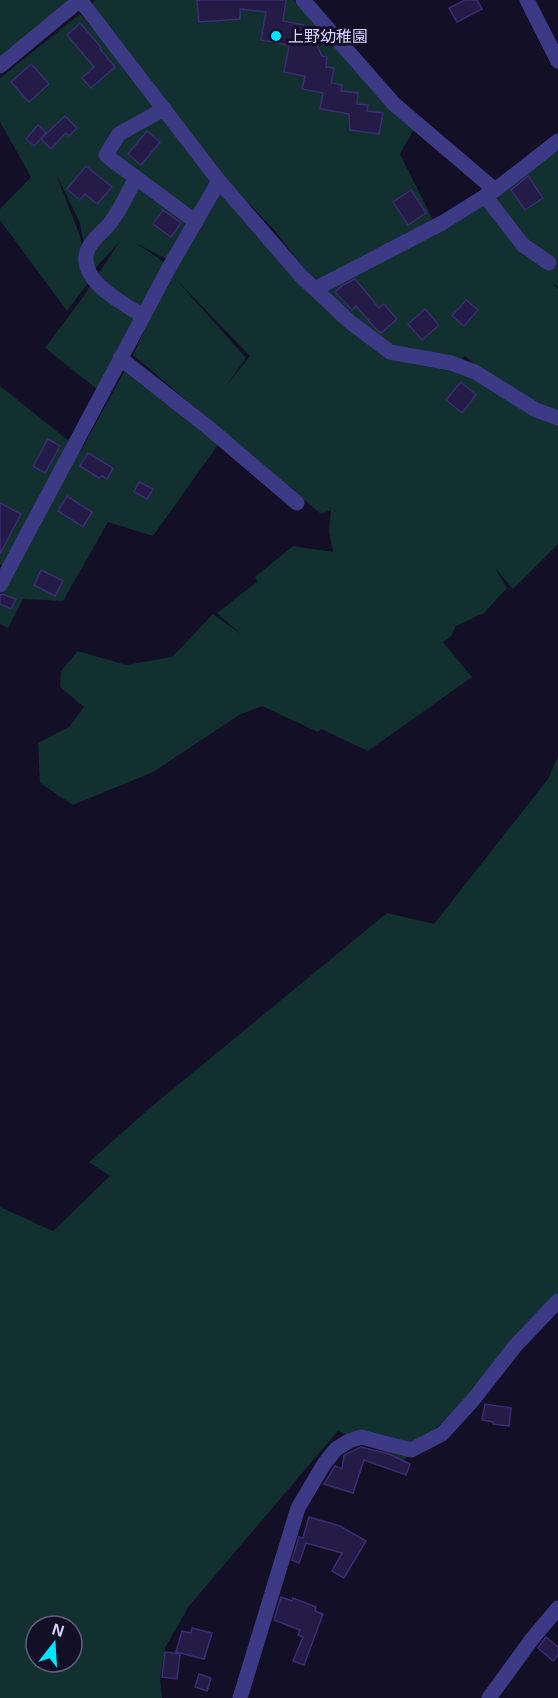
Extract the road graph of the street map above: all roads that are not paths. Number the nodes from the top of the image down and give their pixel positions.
1 (80, 0) edge
2 (303, 0) edge
3 (527, 0) edge
4 (558, 61) edge
5 (0, 66) edge
6 (164, 109) junction
7 (558, 141) edge
8 (136, 178) junction
9 (219, 181) junction
10 (490, 193) junction
11 (195, 222) junction
12 (549, 263) dead end
13 (319, 287) dead end
14 (143, 316) junction
15 (120, 358) junction
16 (558, 418) edge
17 (297, 503) dead end
18 (0, 585) edge
19 (558, 1301) edge
20 (558, 1608) edge
21 (240, 1698) edge
22 (489, 1698) edge

1 - 5 street
1 - 6 street
2 - 10 street
3 - 4 street
6 - 8 street
6 - 9 street
7 - 10 street
8 - 11 street
8 - 14 street
9 - 11 street
9 - 16 street
10 - 12 street
10 - 13 street
11 - 14 street
14 - 15 street
15 - 17 street
15 - 18 street
19 - 21 street
20 - 22 street

